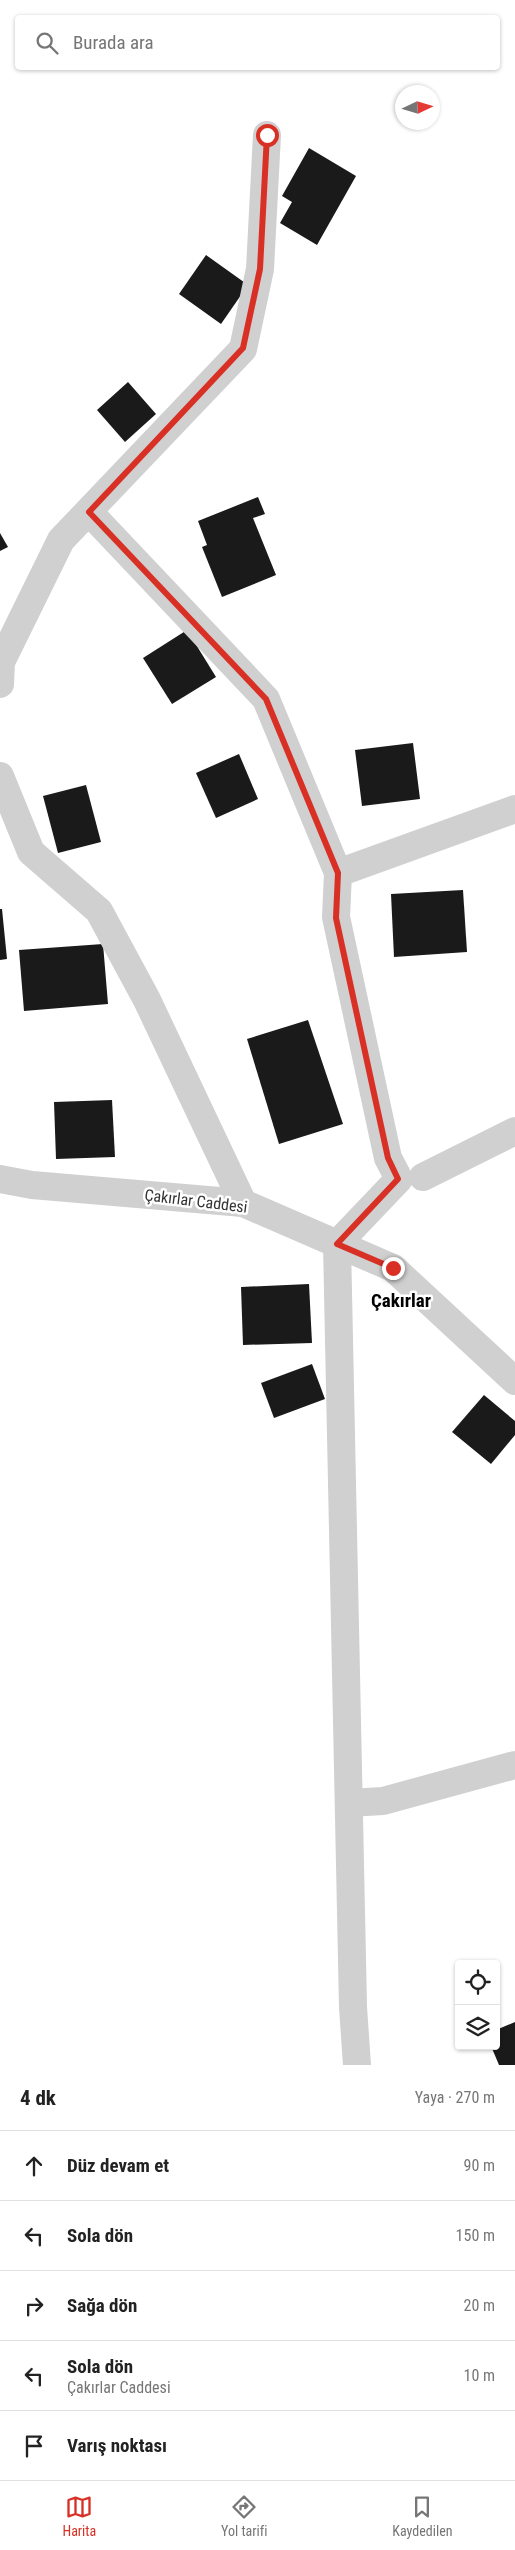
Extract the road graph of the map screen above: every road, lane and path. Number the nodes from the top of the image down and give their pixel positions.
1 (267, 135) dead end
2 (89, 512) junction
3 (0, 684) edge
4 (0, 776) edge
5 (515, 809) edge
6 (338, 873) junction
7 (515, 1132) edge
8 (423, 1178) dead end
9 (0, 1179) edge
10 (243, 1203) junction
11 (337, 1244) junction
12 (515, 1381) edge
13 (515, 1765) edge
14 (350, 1803) junction
15 (357, 2065) edge

1 - 2 street
2 - 3 street
2 - 6 street
4 - 10 street
5 - 6 street
6 - 11 street
7 - 8 street
9 - 10 street, Çakırlar Caddesi
10 - 11 street, Çakırlar Caddesi
11 - 12 street, Çakırlar Caddesi
11 - 14 street
13 - 14 street
14 - 15 street

